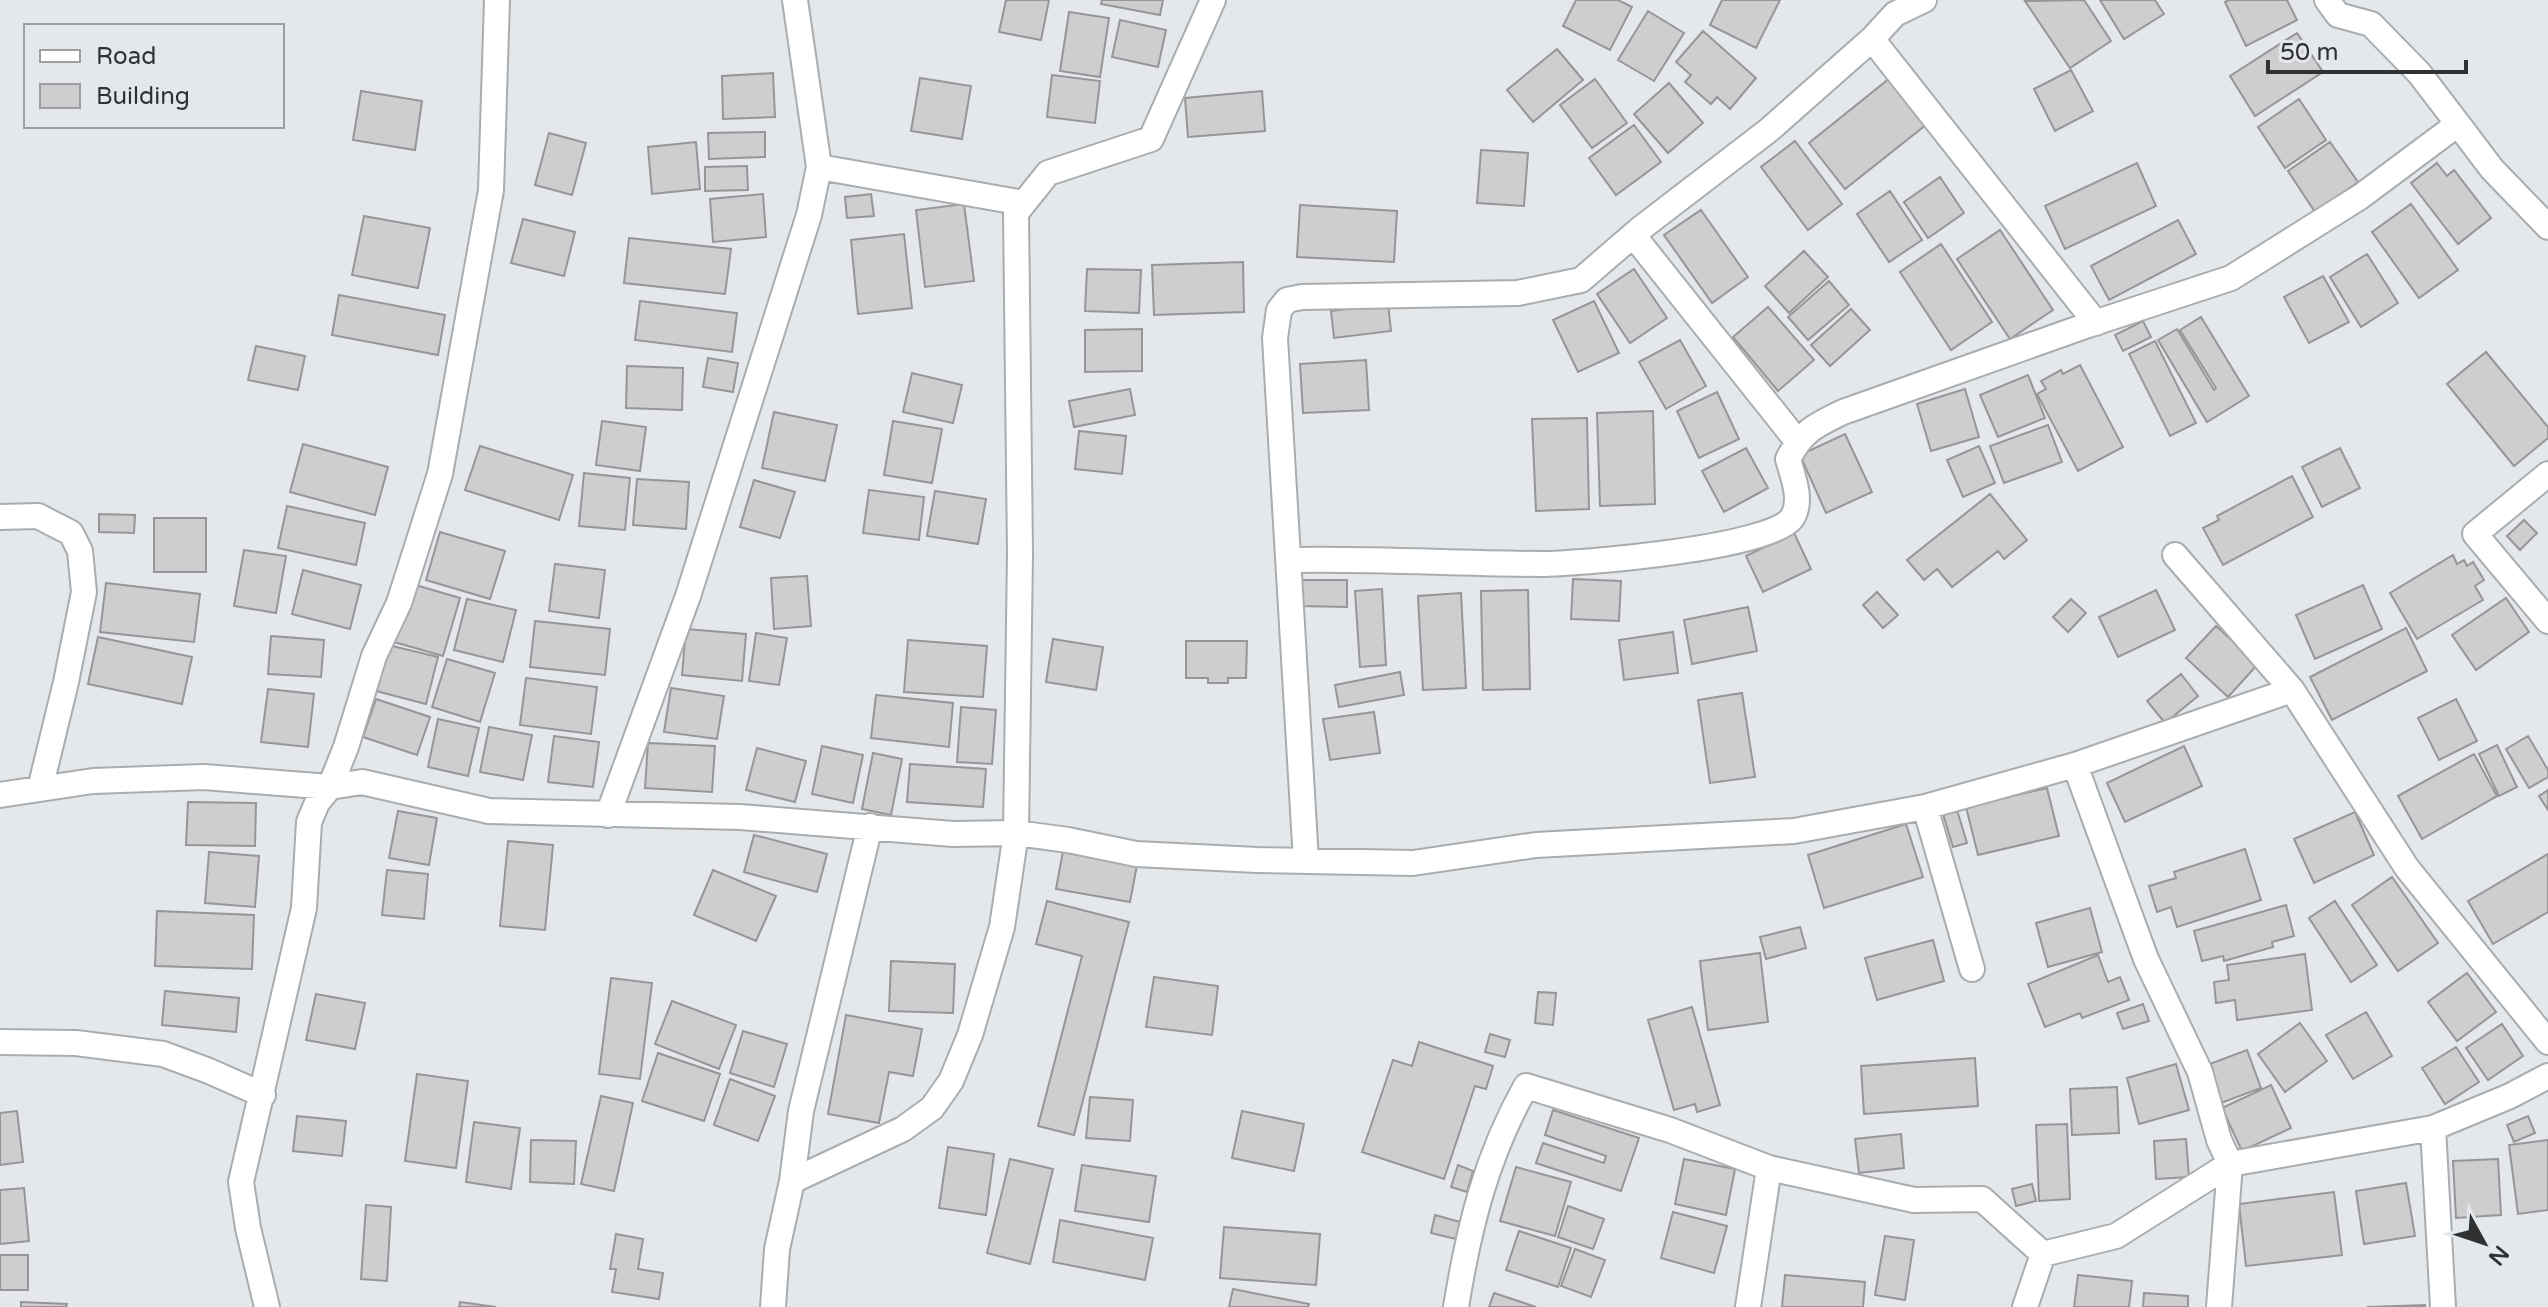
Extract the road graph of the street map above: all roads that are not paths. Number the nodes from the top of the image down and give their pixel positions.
1 (497, 0) edge
2 (795, 0) edge
3 (1213, 0) edge
4 (1924, 0) edge
5 (2327, 0) edge
6 (1872, 39) junction
7 (2458, 124) junction
8 (819, 167) junction
9 (1024, 203) junction
10 (2548, 227) edge
11 (1633, 235) junction
12 (2096, 323) junction
13 (1797, 441) junction
14 (2548, 474) edge
15 (0, 517) edge
16 (2175, 555) dead end
17 (1289, 560) junction
18 (2548, 621) edge
19 (2292, 690) junction
20 (2075, 765) junction
21 (330, 787) junction
22 (40, 789) junction
23 (0, 795) edge
24 (1925, 807) junction
25 (608, 815) junction
26 (870, 826) junction
27 (1016, 833) junction
28 (1306, 861) junction
29 (1972, 969) dead end
30 (0, 1042) edge
31 (2548, 1042) edge
32 (2548, 1076) edge
33 (263, 1095) junction
34 (2433, 1128) junction
35 (2230, 1164) junction
36 (1769, 1168) junction
37 (792, 1181) junction
38 (2043, 1254) junction
39 (267, 1307) edge
40 (773, 1307) edge
41 (1456, 1307) edge
42 (1748, 1307) edge
43 (2025, 1307) edge
44 (2219, 1307) edge
45 (2443, 1307) edge

1 - 21 street
2 - 8 street
3 - 9 street
4 - 6 street
5 - 7 street
6 - 11 street
6 - 12 street
7 - 10 street
7 - 12 street
8 - 9 street
8 - 25 street
9 - 27 street
11 - 13 street
11 - 17 street
12 - 13 street
13 - 17 street
14 - 18 street
15 - 22 street
16 - 19 street
17 - 28 street
19 - 20 street
19 - 31 street
20 - 24 street
20 - 35 street
21 - 22 street
21 - 25 street
21 - 33 street
22 - 23 street
24 - 28 street
24 - 29 street
25 - 26 street
26 - 27 street
26 - 37 street
27 - 28 street
27 - 37 street
30 - 33 street
32 - 34 street
33 - 39 street
34 - 35 street
34 - 45 street
35 - 38 street
35 - 44 street
36 - 38 street
36 - 41 street
36 - 42 street
37 - 40 street
38 - 43 street

